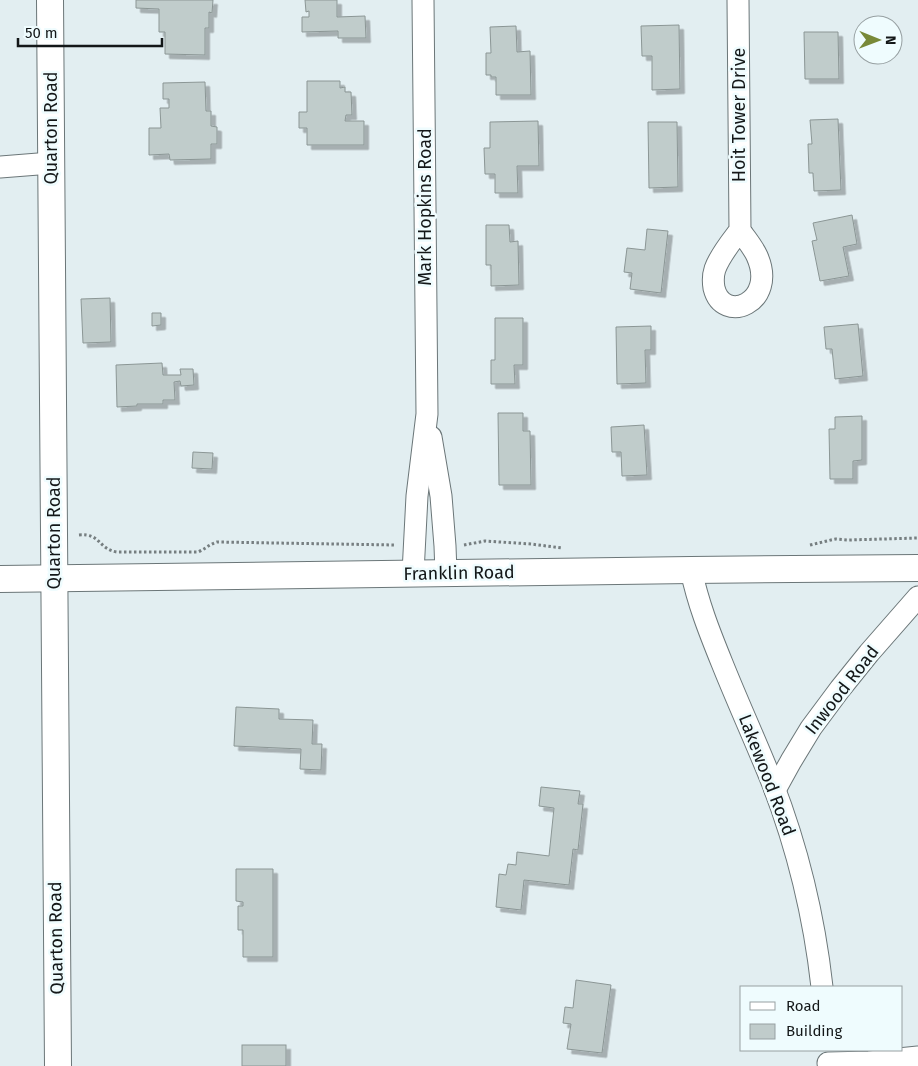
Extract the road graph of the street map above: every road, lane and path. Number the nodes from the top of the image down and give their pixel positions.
1 (50, 0) edge
2 (423, 0) edge
3 (738, 0) edge
4 (51, 164) junction
5 (0, 166) edge
6 (740, 230) dead end
7 (427, 414) junction
8 (78, 535) dead end
9 (918, 538) edge
10 (397, 545) dead end
11 (460, 545) dead end
12 (808, 546) dead end
13 (571, 549) dead end
14 (918, 568) edge
15 (691, 570) junction
16 (413, 573) junction
17 (446, 573) junction
18 (54, 578) junction
19 (0, 579) edge
20 (918, 597) edge
21 (775, 790) junction
22 (822, 986) edge
23 (918, 1057) edge
24 (828, 1060) edge
25 (58, 1066) edge

1 - 4 street, Quarton Road
2 - 7 street, Mark Hopkins Road
3 - 6 street, Hoit Tower Drive
4 - 5 street
4 - 18 street, Quarton Road
7 - 16 street, Mark Hopkins Road
7 - 17 street, Mark Hopkins Road
8 - 10 path
9 - 12 path
11 - 13 path
14 - 15 street, Franklin Road
15 - 17 street, Franklin Road
15 - 21 street, Lakewood Road
16 - 17 street, Franklin Road
16 - 18 street, Franklin Road
18 - 19 street, Franklin Road
18 - 25 street, Quarton Road
20 - 21 street, Inwood Road
21 - 22 street, Lakewood Road
23 - 24 street

